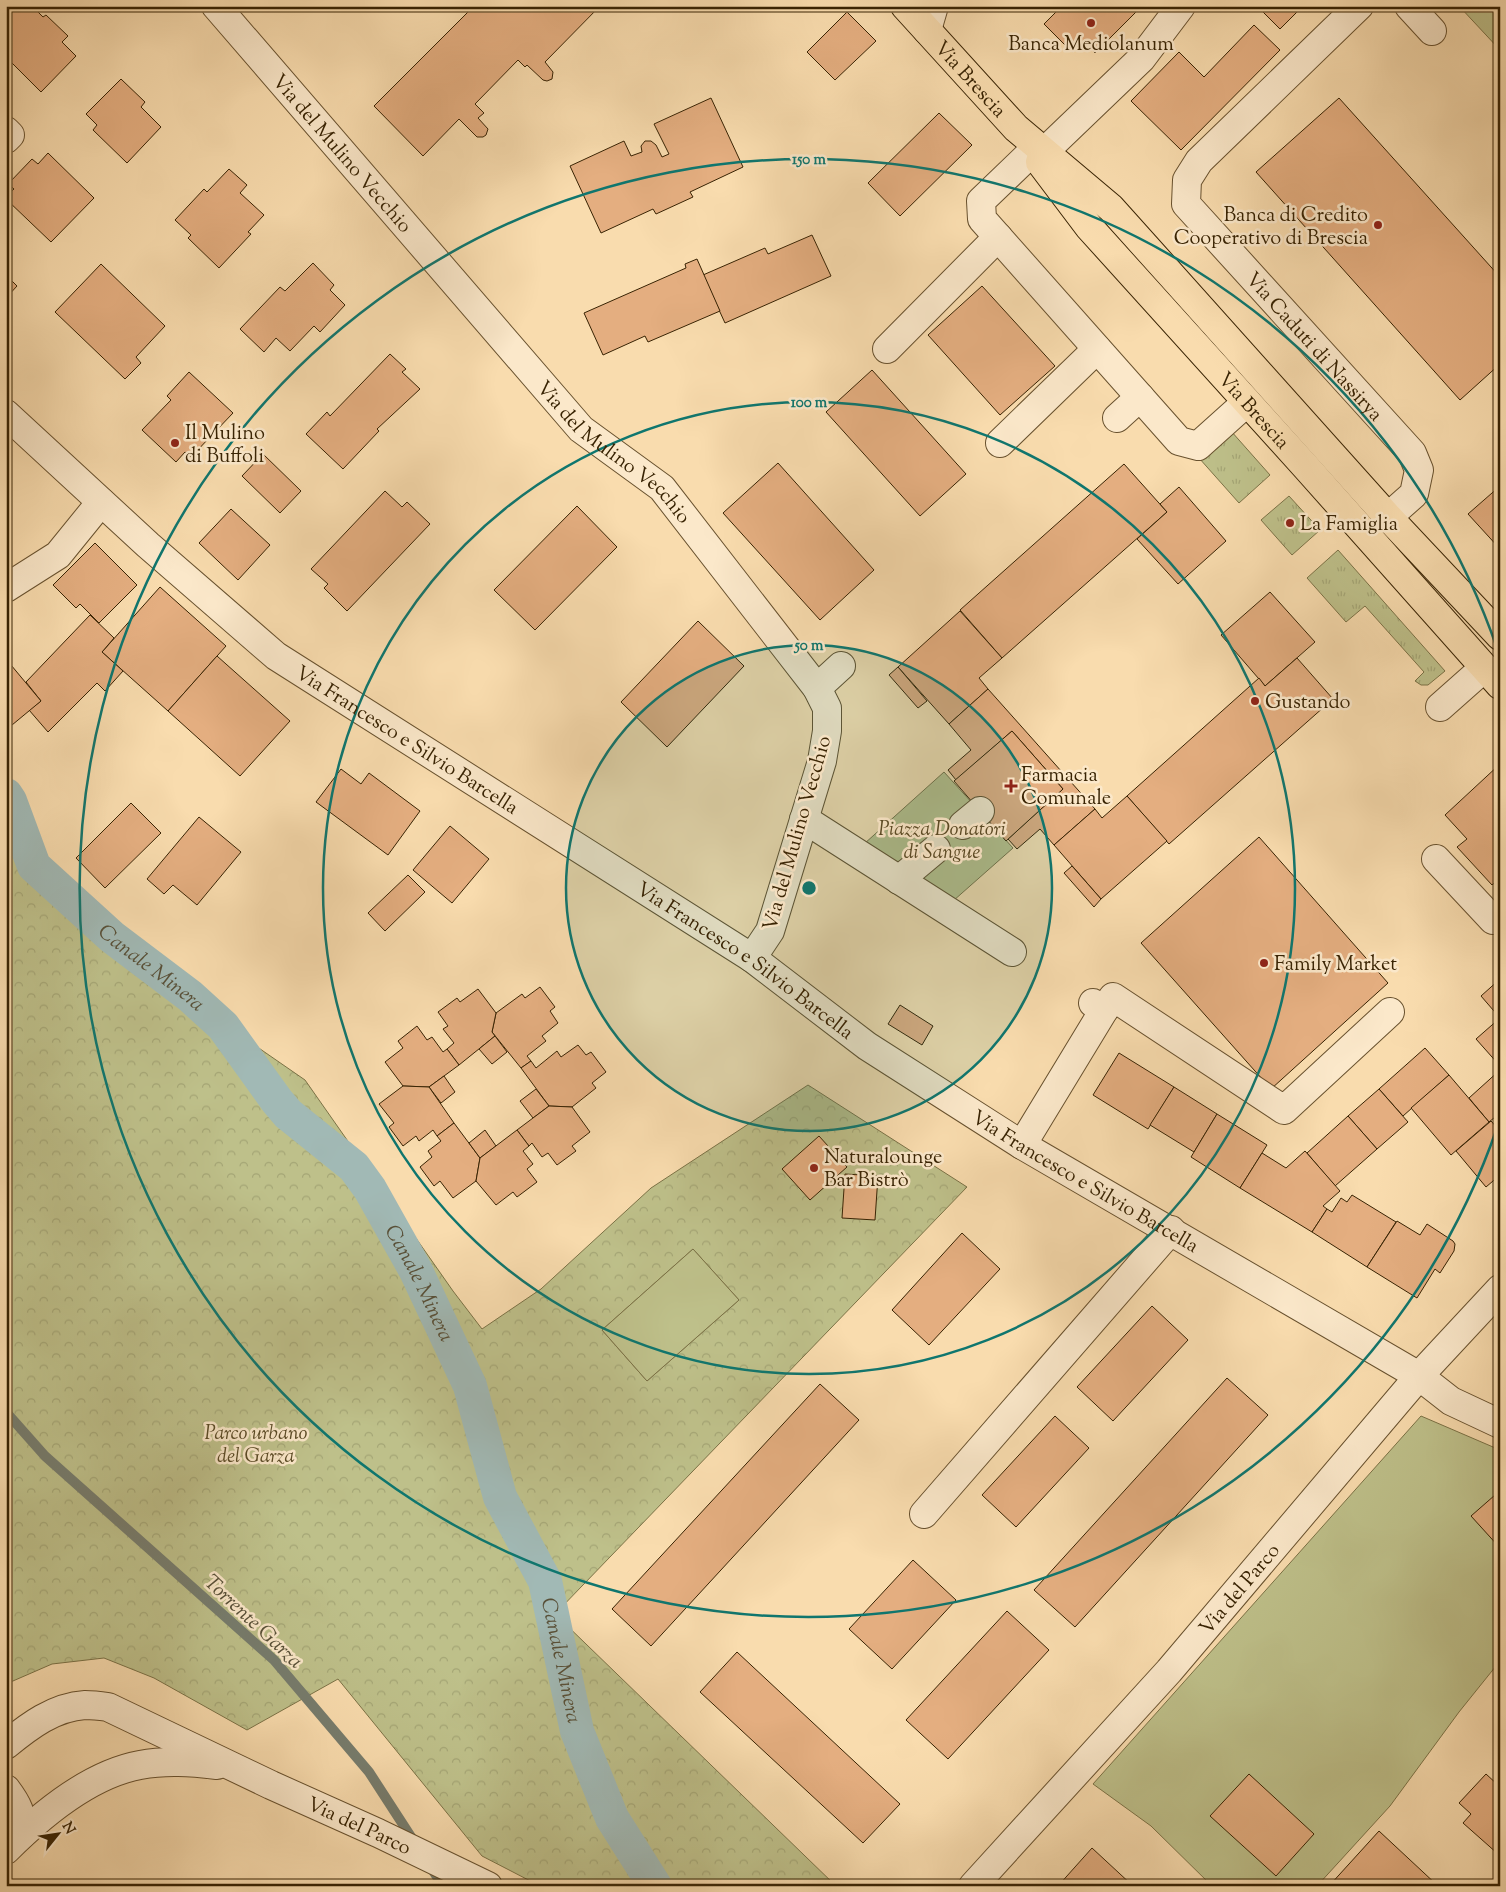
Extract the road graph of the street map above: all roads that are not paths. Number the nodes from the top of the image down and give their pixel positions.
1 (216, 6) edge
2 (905, 6) edge
3 (1181, 6) edge
4 (1359, 6) edge
5 (1409, 6) edge
6 (931, 18) edge
7 (1432, 31) dead end
8 (6, 131) edge
9 (6, 140) edge
10 (1038, 152) junction
11 (998, 237) junction
12 (887, 349) dead end
13 (1097, 349) junction
14 (1140, 397) junction
15 (1247, 402) junction
16 (6, 414) edge
17 (1117, 418) dead end
18 (1000, 442) dead end
19 (101, 502) junction
20 (1388, 518) junction
21 (6, 588) edge
22 (1500, 636) edge
23 (841, 666) dead end
24 (1492, 677) edge
25 (817, 688) junction
26 (1440, 708) dead end
27 (804, 820) junction
28 (936, 849) dead end
29 (1436, 860) dead end
30 (899, 880) junction
31 (1500, 920) edge
32 (1012, 952) dead end
33 (752, 958) junction
34 (1390, 1012) dead end
35 (1022, 1145) junction
36 (1171, 1230) junction
37 (1500, 1289) edge
38 (1419, 1376) junction
39 (1500, 1424) edge
40 (924, 1514) dead end
41 (6, 1745) edge
42 (231, 1766) junction
43 (6, 1789) edge
44 (14, 1842) edge
45 (488, 1886) edge
46 (973, 1886) edge

1 - 25 street, Via del Mulino Vecchio
2 - 6 main road, Via Brescia
3 - 10 street
4 - 20 street, Via Caduti di Nassirya
5 - 7 street
6 - 10 main road, Via Brescia
8 - 9 street
10 - 11 street
10 - 15 main road, Via Brescia
10 - 20 main road, Via Brescia
11 - 12 street
11 - 13 street
13 - 14 street
13 - 18 street
14 - 15 street
14 - 17 street
15 - 24 main road, Via Brescia
16 - 19 street, Via Francesco e Silvio Barcella
19 - 21 street
19 - 33 street, Via Francesco e Silvio Barcella
20 - 22 main road, Via Brescia
23 - 25 street
24 - 26 street
25 - 27 street, Via del Mulino Vecchio
27 - 30 street
27 - 33 street, Via del Mulino Vecchio
28 - 30 street
29 - 31 street
30 - 32 street
33 - 35 street, Via Francesco e Silvio Barcella
34 - 35 street
35 - 36 street, Via Francesco e Silvio Barcella
36 - 38 street, Via Francesco e Silvio Barcella
36 - 40 street
37 - 38 street, Via del Parco
38 - 39 street, Via Francesco e Silvio Barcella
38 - 46 street, Via del Parco
41 - 42 street, Via del Parco
42 - 44 street, Via del Parco
42 - 45 street, Via del Parco
43 - 44 street, Via del Parco

